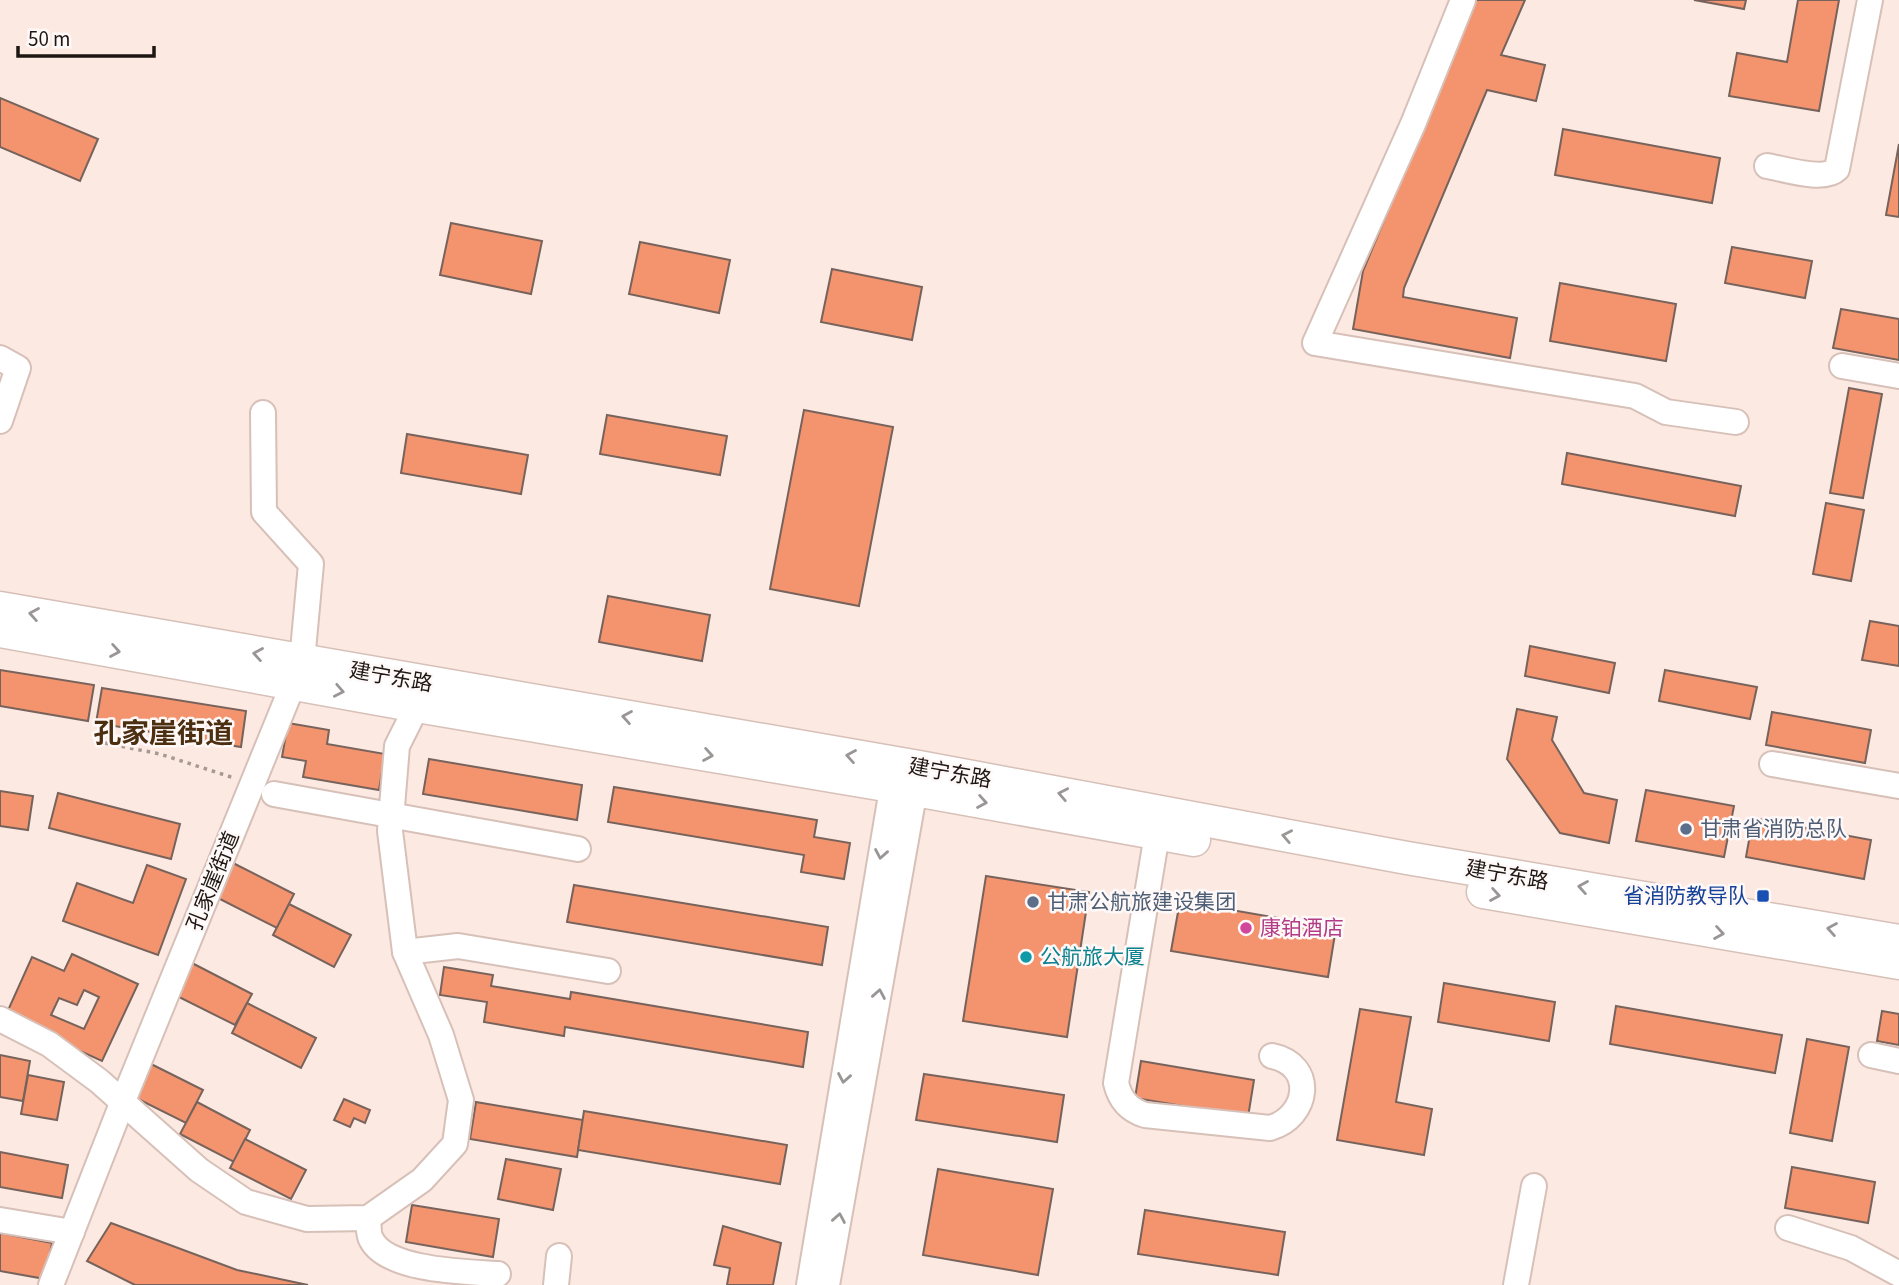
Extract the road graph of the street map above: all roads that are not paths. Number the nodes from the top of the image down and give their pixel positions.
1 (1463, 0) edge
2 (1870, 0) edge
3 (1767, 166) dead end
4 (0, 358) edge
5 (1842, 366) dead end
6 (1899, 376) edge
7 (263, 414) dead end
8 (0, 421) edge
9 (1736, 422) dead end
10 (0, 608) edge
11 (0, 631) edge
12 (298, 672) junction
13 (416, 706) junction
14 (1772, 764) dead end
15 (905, 777) junction
16 (1899, 786) edge
17 (263, 789) junction
18 (391, 816) junction
19 (1157, 834) junction
20 (578, 849) dead end
21 (1899, 941) edge
22 (405, 952) junction
23 (1899, 963) edge
24 (608, 971) dead end
25 (0, 1019) edge
26 (1871, 1055) dead end
27 (1272, 1056) dead end
28 (1899, 1061) edge
29 (122, 1101) junction
30 (1534, 1186) dead end
31 (368, 1217) junction
32 (0, 1220) edge
33 (1788, 1228) dead end
34 (72, 1232) junction
35 (559, 1256) dead end
36 (498, 1274) dead end
37 (1899, 1274) edge
38 (51, 1285) edge
39 (556, 1285) edge
40 (809, 1285) edge
41 (827, 1285) edge
42 (1516, 1285) edge

1 - 9 street
2 - 3 street
4 - 8 street
5 - 6 street
7 - 12 street, 孔家崖街道
12 -> 10 main road, 建宁东路
11 -> 12 main road, 建宁东路
12 -> 13 main road, 建宁东路
15 -> 12 main road, 建宁东路
12 - 17 street, 孔家崖街道
13 -> 15 main road, 建宁东路
13 - 18 street
14 - 16 street
15 -> 19 main road, 建宁东路
21 -> 15 main road, 建宁东路
15 -> 40 street
41 -> 15 street
17 - 18 street
17 - 29 street, 孔家崖街道
18 - 20 street
18 - 22 street
19 -> 23 main road, 建宁东路
19 - 27 street
22 - 24 street
22 - 31 street
25 - 29 street
26 - 28 street
29 - 31 street
29 - 34 street, 孔家崖街道
30 - 42 street
31 - 36 street
32 - 34 street
33 - 37 street
34 - 38 street, 孔家崖街道
35 - 39 street

